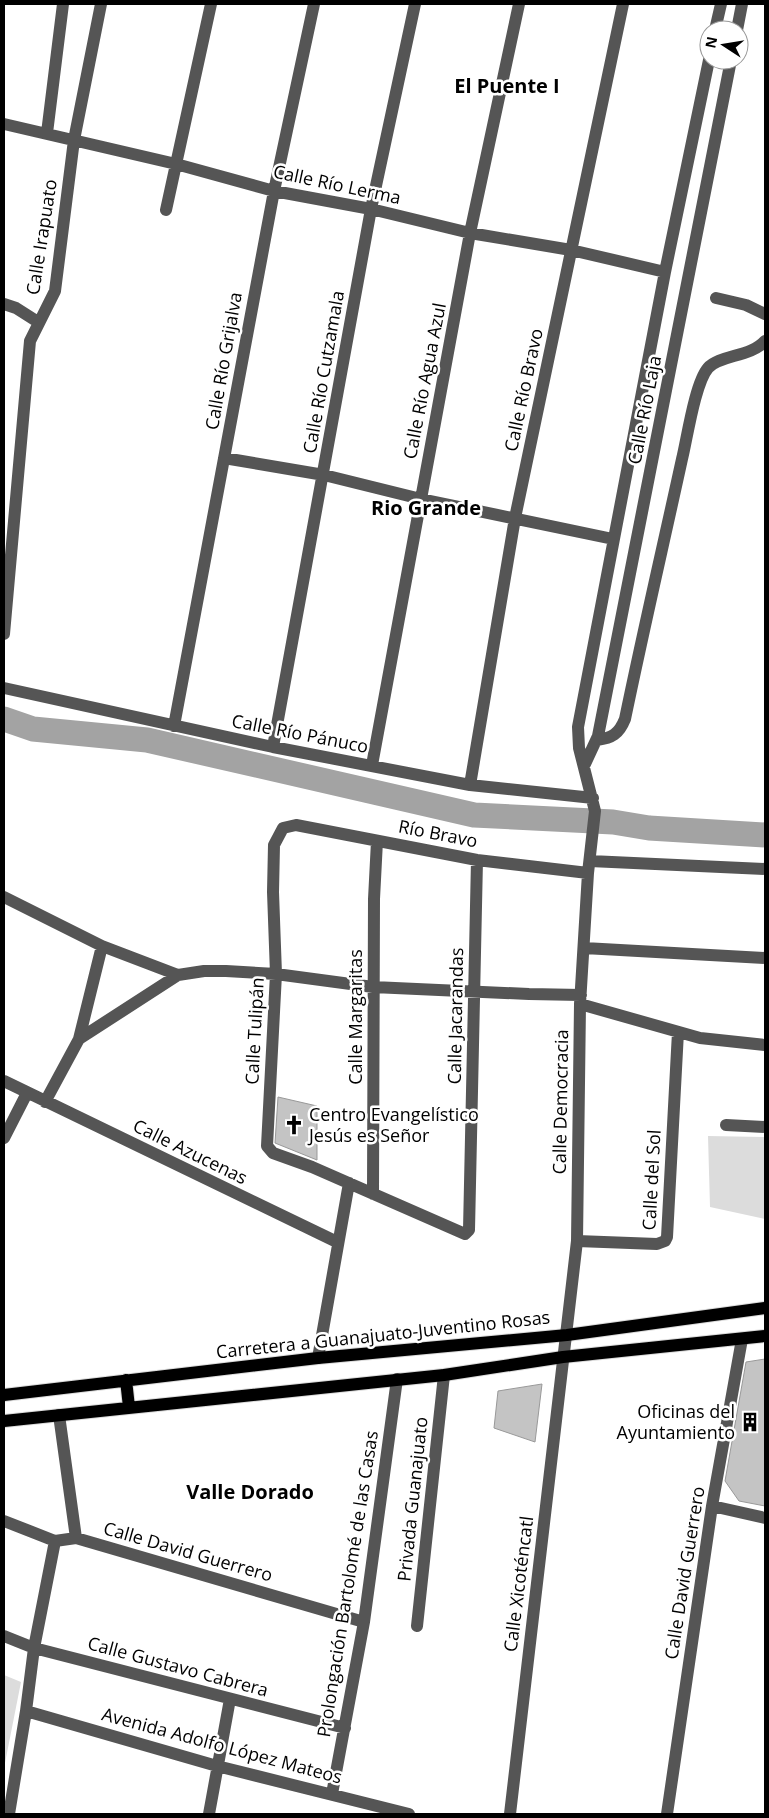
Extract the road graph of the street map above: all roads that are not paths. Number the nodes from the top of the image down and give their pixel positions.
1 (63, 4) edge
2 (101, 4) edge
3 (211, 4) edge
4 (314, 4) edge
5 (415, 4) edge
6 (519, 4) edge
7 (623, 4) edge
8 (721, 4) edge
9 (742, 4) edge
10 (717, 20) edge
11 (739, 20) edge
12 (707, 70) edge
13 (729, 70) edge
14 (4, 124) edge
15 (47, 133) junction
16 (74, 140) junction
17 (176, 164) junction
18 (274, 191) junction
19 (371, 209) junction
20 (166, 210) dead end
21 (470, 233) junction
22 (571, 250) junction
23 (665, 272) junction
24 (716, 298) dead end
25 (4, 304) edge
26 (765, 314) edge
27 (38, 322) junction
28 (765, 341) edge
29 (224, 458) junction
30 (324, 475) junction
31 (421, 499) junction
32 (515, 518) junction
33 (612, 539) junction
34 (4, 634) edge
35 (4, 688) edge
36 (174, 726) junction
37 (597, 740) junction
38 (272, 747) junction
39 (585, 764) junction
40 (372, 766) junction
41 (470, 785) junction
42 (594, 804) junction
43 (283, 828) joint
44 (377, 841) junction
45 (591, 846) joint
46 (477, 860) junction
47 (589, 867) junction
48 (765, 869) edge
49 (4, 897) edge
50 (102, 946) junction
51 (584, 948) junction
52 (765, 958) edge
53 (276, 974) junction
54 (178, 975) junction
55 (373, 987) junction
56 (474, 992) junction
57 (581, 999) junction
58 (678, 1032) junction
59 (78, 1039) junction
60 (765, 1046) edge
61 (4, 1082) edge
62 (27, 1093) junction
63 (45, 1102) junction
64 (726, 1125) dead end
65 (765, 1127) edge
66 (4, 1138) edge
67 (349, 1182) junction
68 (373, 1194) junction
69 (577, 1241) junction
70 (337, 1242) junction
71 (765, 1308) edge
72 (567, 1334) junction
73 (765, 1336) edge
74 (742, 1339) junction
75 (318, 1358) junction
76 (563, 1358) junction
77 (444, 1375) junction
78 (397, 1379) junction
79 (126, 1380) junction
80 (4, 1394) edge
81 (129, 1407) junction
82 (59, 1415) junction
83 (4, 1421) edge
84 (712, 1506) junction
85 (765, 1518) edge
86 (4, 1521) edge
87 (76, 1538) junction
88 (55, 1541) junction
89 (364, 1622) junction
90 (418, 1626) dead end
91 (4, 1636) edge
92 (34, 1648) junction
93 (230, 1699) junction
94 (26, 1710) junction
95 (345, 1728) junction
96 (217, 1766) junction
97 (332, 1794) junction
98 (8, 1814) edge
99 (209, 1814) edge
100 (409, 1814) edge
101 (510, 1814) edge
102 (667, 1814) edge

1 - 15 street
2 - 16 street, Calle Irapuato
3 - 17 street
4 - 18 street, Calle Río Grijalva
5 - 19 street, Calle Río Cutzamala
6 - 21 street, Calle Río Agua Azul
7 - 22 street, Calle Río Bravo
8 - 10 street
9 - 11 street
12 - 23 street, Calle Río Laja
13 - 37 street, Calle Río Laja
14 - 15 street, Calle Río Lerma
15 - 16 street, Calle Río Lerma
16 - 17 street, Calle Río Lerma
16 - 27 street, Calle Irapuato
17 - 18 street, Calle Río Lerma
17 - 20 street
18 - 19 street, Calle Río Lerma
18 - 29 street, Calle Río Grijalva
19 - 21 street, Calle Río Lerma
19 - 30 street, Calle Río Cutzamala
21 - 22 street, Calle Río Lerma
21 - 31 street, Calle Río Agua Azul
22 - 23 street, Calle Río Lerma
22 - 32 street, Calle Río Bravo
23 - 33 street, Calle Río Laja
24 - 26 street
25 - 27 street
27 - 34 street, Calle Irapuato
28 - 37 street
29 - 30 street
29 - 36 street, Calle Río Grijalva
30 - 31 street
30 - 38 street, Calle Río Cutzamala
31 - 32 street
31 - 40 street, Calle Río Agua Azul
32 - 33 street
32 - 41 street, Calle Río Bravo
33 - 39 street, Calle Río Laja
35 - 36 street, Calle Río Pánuco
36 - 38 street, Calle Río Pánuco
37 - 39 street, Calle Río Laja
38 - 40 street, Calle Río Pánuco
39 - 42 street, Calle Río Laja
40 - 41 street, Calle Río Pánuco
41 - 42 street, Calle Río Pánuco
42 - 45 street, Calle Río Laja
43 - 44 street, Río Bravo
43 - 53 street, Calle Tulipán
44 - 46 street, Río Bravo
44 - 55 street, Calle Margaritas
45 - 47 street, Calle Democracia
46 - 47 street, Río Bravo
46 - 56 street, Calle Jacarandas
47 - 48 street, Río Bravo
47 - 51 street, Calle Democracia
49 - 50 street
50 - 54 street
50 - 59 street
51 - 52 street
51 - 57 street, Calle Democracia
53 - 54 street
53 - 55 street
53 - 67 street, Calle Tulipán
54 - 59 street
55 - 56 street
55 - 68 street, Calle Margaritas
56 - 57 street
56 - 68 street, Calle Jacarandas
57 - 58 street
57 - 69 street, Calle Democracia
58 - 60 street
58 - 69 street, Calle del Sol
59 - 63 street
61 - 62 street, Calle Azucenas
62 - 63 street, Calle Azucenas
62 - 66 street
63 - 70 street, Calle Azucenas
64 - 65 street
67 - 68 street
67 - 70 street
69 - 72 street, Calle Democracia
70 - 75 street
71 - 72 main road, Carretera a Guanajuato-Juventino Rosas
72 - 75 main road, Carretera a Guanajuato-Juventino Rosas
72 - 76 street, Calle Democracia
73 - 74 main road
74 - 76 main road
74 - 84 street, Calle David Guerrero
75 - 79 main road, Carretera a Guanajuato-Juventino Rosas
76 - 77 main road
76 - 101 street, Calle Xicoténcatl
77 - 78 main road
77 - 90 street, Privada Guanajuato
78 - 81 main road
78 - 89 street, Prolongación Bartolomé de las Casas
79 - 80 main road, Carretera a Guanajuato-Juventino Rosas
79 - 81 main road
81 - 82 main road
82 - 83 main road
82 - 87 street
84 - 85 street
84 - 102 street, Calle David Guerrero
86 - 88 street, Calle David Guerrero
87 - 88 street, Calle David Guerrero
87 - 89 street, Calle David Guerrero
88 - 92 street
89 - 95 street, Prolongación Bartolomé de las Casas
91 - 92 street, Calle Gustavo Cabrera
92 - 93 street, Calle Gustavo Cabrera
92 - 94 street
93 - 95 street, Calle Gustavo Cabrera
93 - 96 street
94 - 96 street, Avenida Adolfo López Mateos
94 - 98 street
95 - 97 street, Prolongación Bartolomé de las Casas
96 - 97 street, Avenida Adolfo López Mateos
96 - 99 street
97 - 100 street, Avenida Adolfo López Mateos

